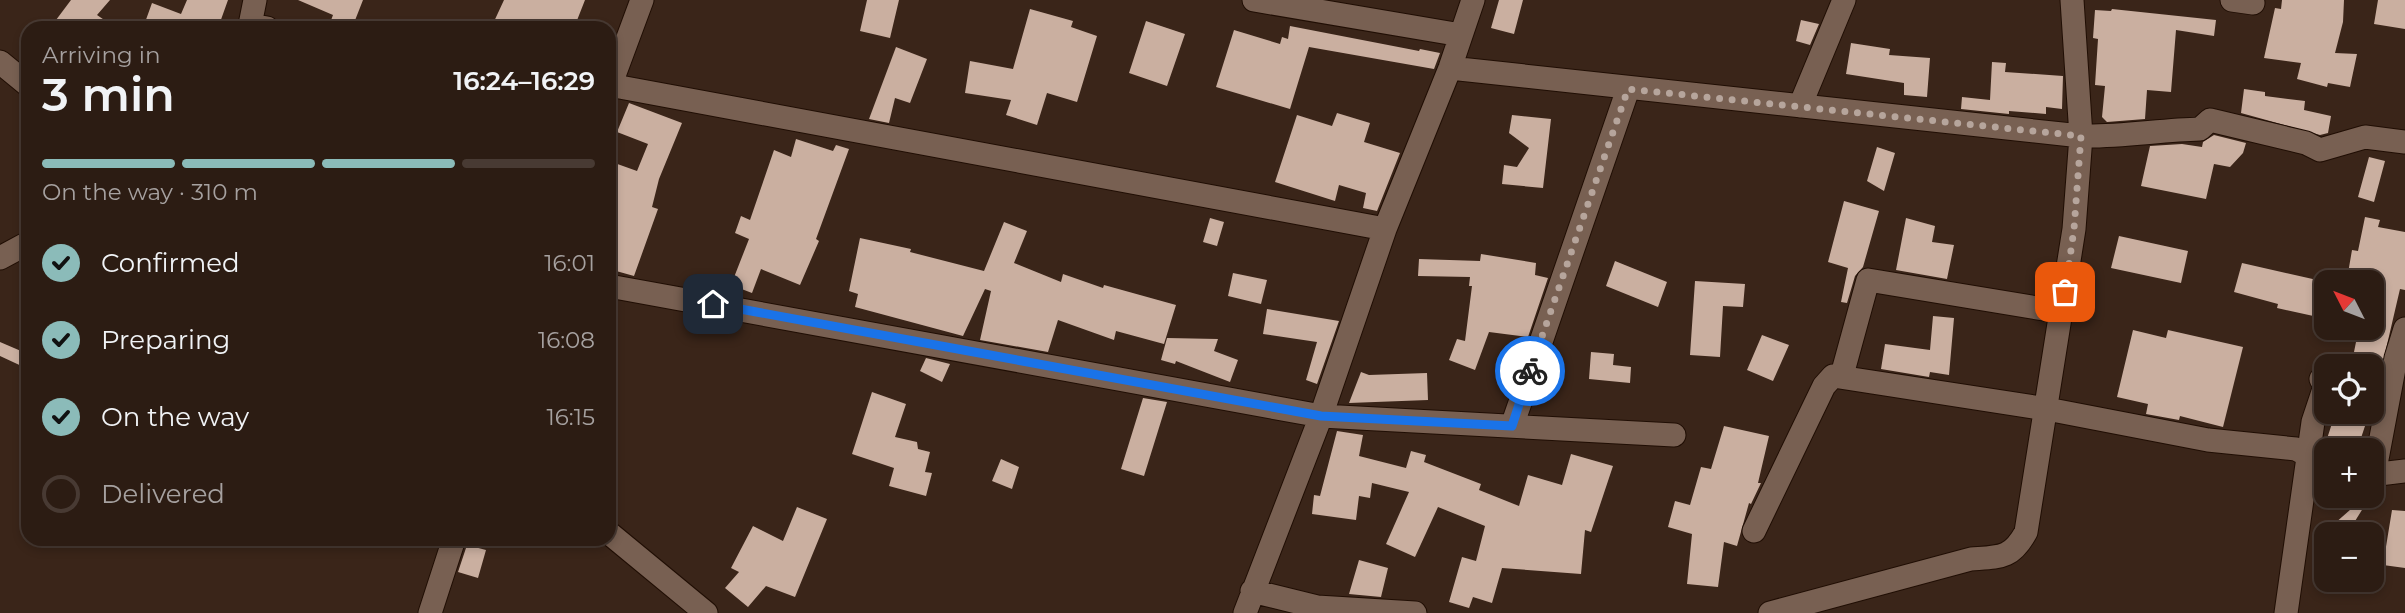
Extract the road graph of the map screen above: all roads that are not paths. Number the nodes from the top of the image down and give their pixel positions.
1 (255, 0) edge
2 (642, 0) edge
3 (1254, 0) edge
4 (1473, 0) edge
5 (1843, 0) edge
6 (2072, 0) edge
7 (251, 21) edge
8 (1461, 35) junction
9 (0, 62) edge
10 (1450, 68) junction
11 (616, 69) edge
12 (21, 79) edge
13 (616, 88) edge
14 (1628, 89) junction
15 (1800, 106) junction
16 (2081, 136) junction
17 (2405, 142) edge
18 (1385, 229) junction
19 (21, 247) edge
20 (0, 258) edge
21 (616, 287) edge
22 (2062, 312) junction
23 (2405, 329) edge
24 (1842, 375) junction
25 (2047, 409) junction
26 (1321, 416) junction
27 (1512, 426) junction
28 (1674, 435) dead end
29 (2380, 438) edge
30 (2314, 460) edge
31 (2405, 471) edge
32 (2384, 474) edge
33 (2314, 481) edge
34 (1754, 531) dead end
35 (616, 539) edge
36 (452, 546) edge
37 (1248, 602) edge
38 (430, 613) edge
39 (706, 613) edge
40 (1415, 613) edge
41 (1770, 613) edge
42 (2286, 613) edge

1 - 7 street
2 - 11 street
3 - 8 street
4 - 8 street
5 - 15 street
6 - 16 street
8 - 10 street
9 - 12 street
10 - 14 street
10 - 18 street
13 - 18 street
14 - 15 street
14 - 27 street
15 - 16 street
16 - 17 street
16 - 22 street
18 - 26 street
19 - 20 street
21 - 26 street
22 - 24 street
22 - 25 street
23 - 29 street
24 - 25 street
24 - 34 street
25 - 30 street
25 - 41 street
26 - 27 street
26 - 37 street
27 - 28 street
31 - 32 street
33 - 42 street
35 - 39 street
36 - 38 street
37 - 40 street

